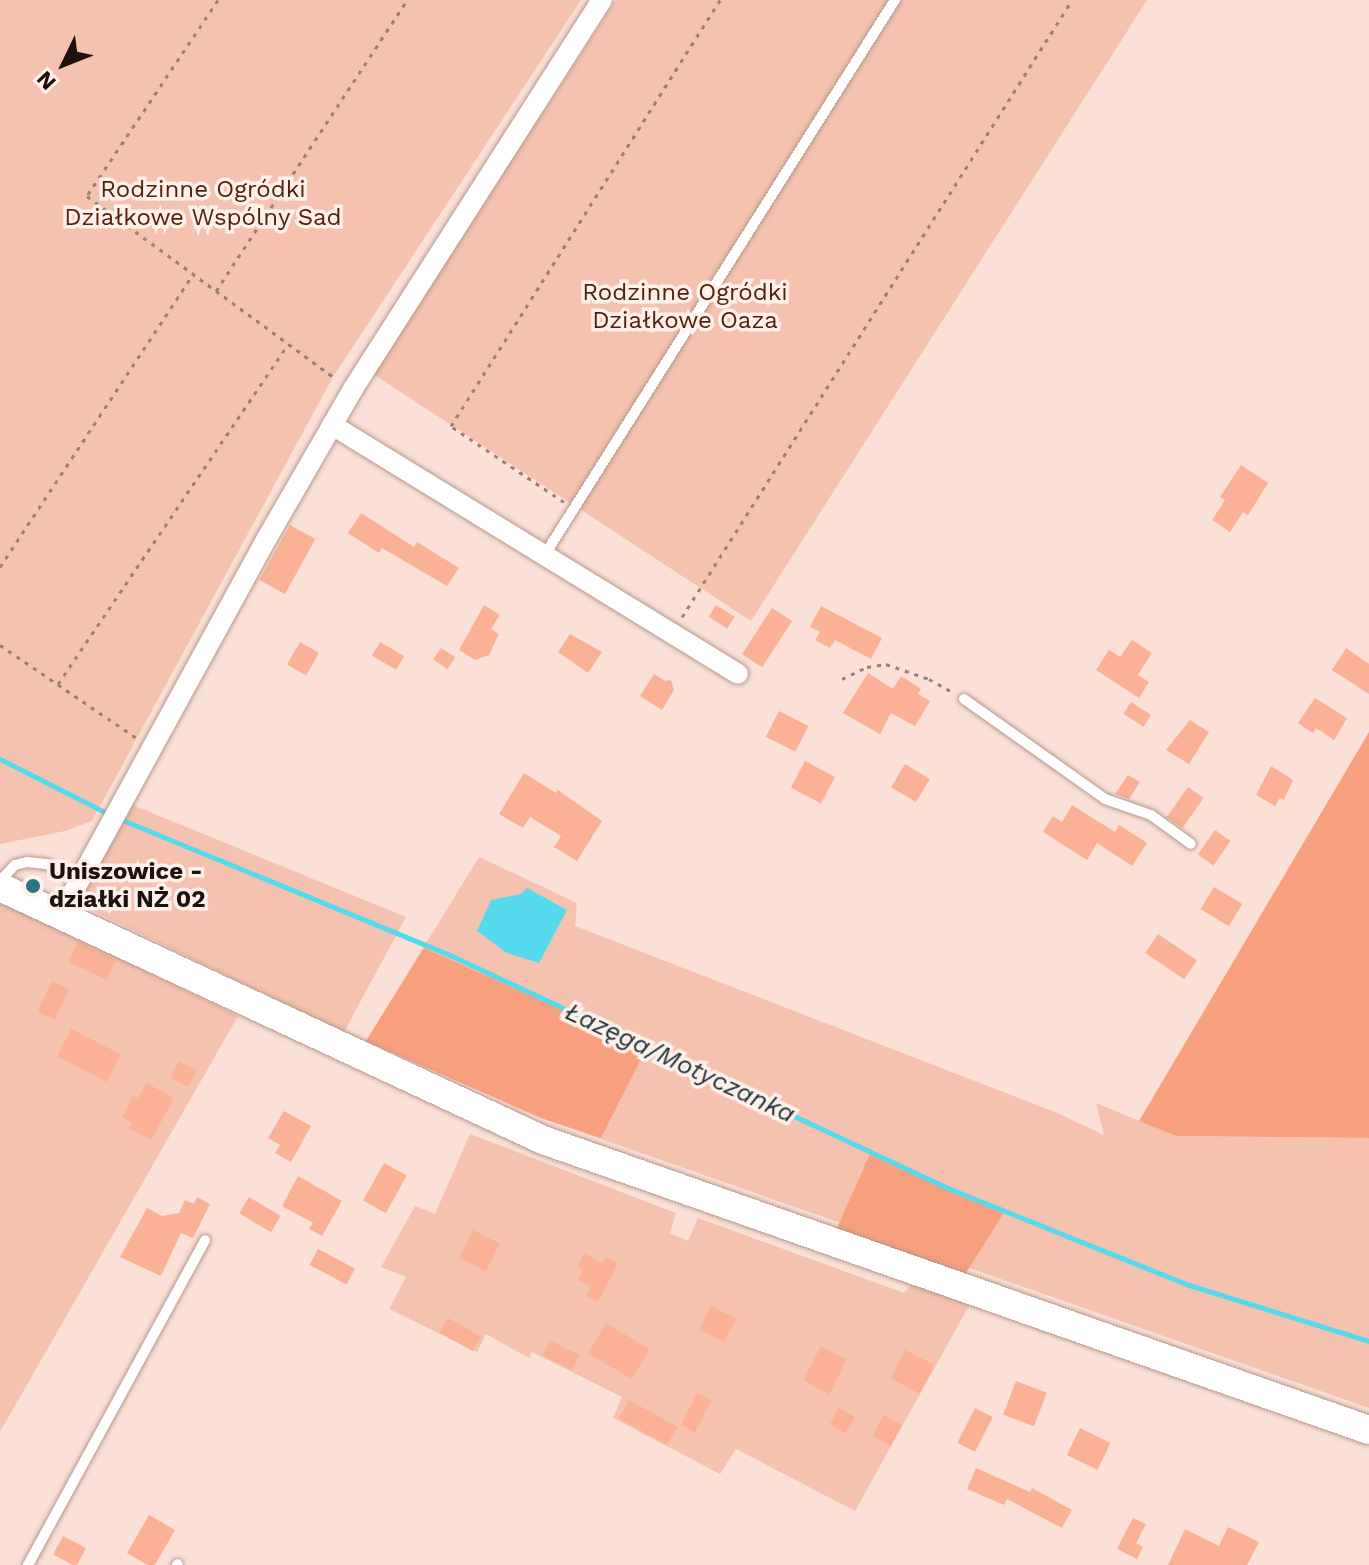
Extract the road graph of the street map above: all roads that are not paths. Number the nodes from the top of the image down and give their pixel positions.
1 (602, 0) edge
2 (895, 0) edge
3 (332, 425) junction
4 (544, 556) junction
5 (738, 674) dead end
6 (964, 699) road end
7 (1191, 844) dead end
8 (79, 879) junction
9 (0, 881) edge
10 (0, 887) edge
11 (60, 916) junction
12 (205, 1240) dead end
13 (1369, 1430) edge
14 (28, 1565) edge

1 - 3 street
2 - 4 lane
3 - 4 street
3 - 8 street
4 - 5 street
6 - 7 lane
8 - 9 lane
8 - 11 street
10 - 11 street
11 - 13 street
12 - 14 lane

